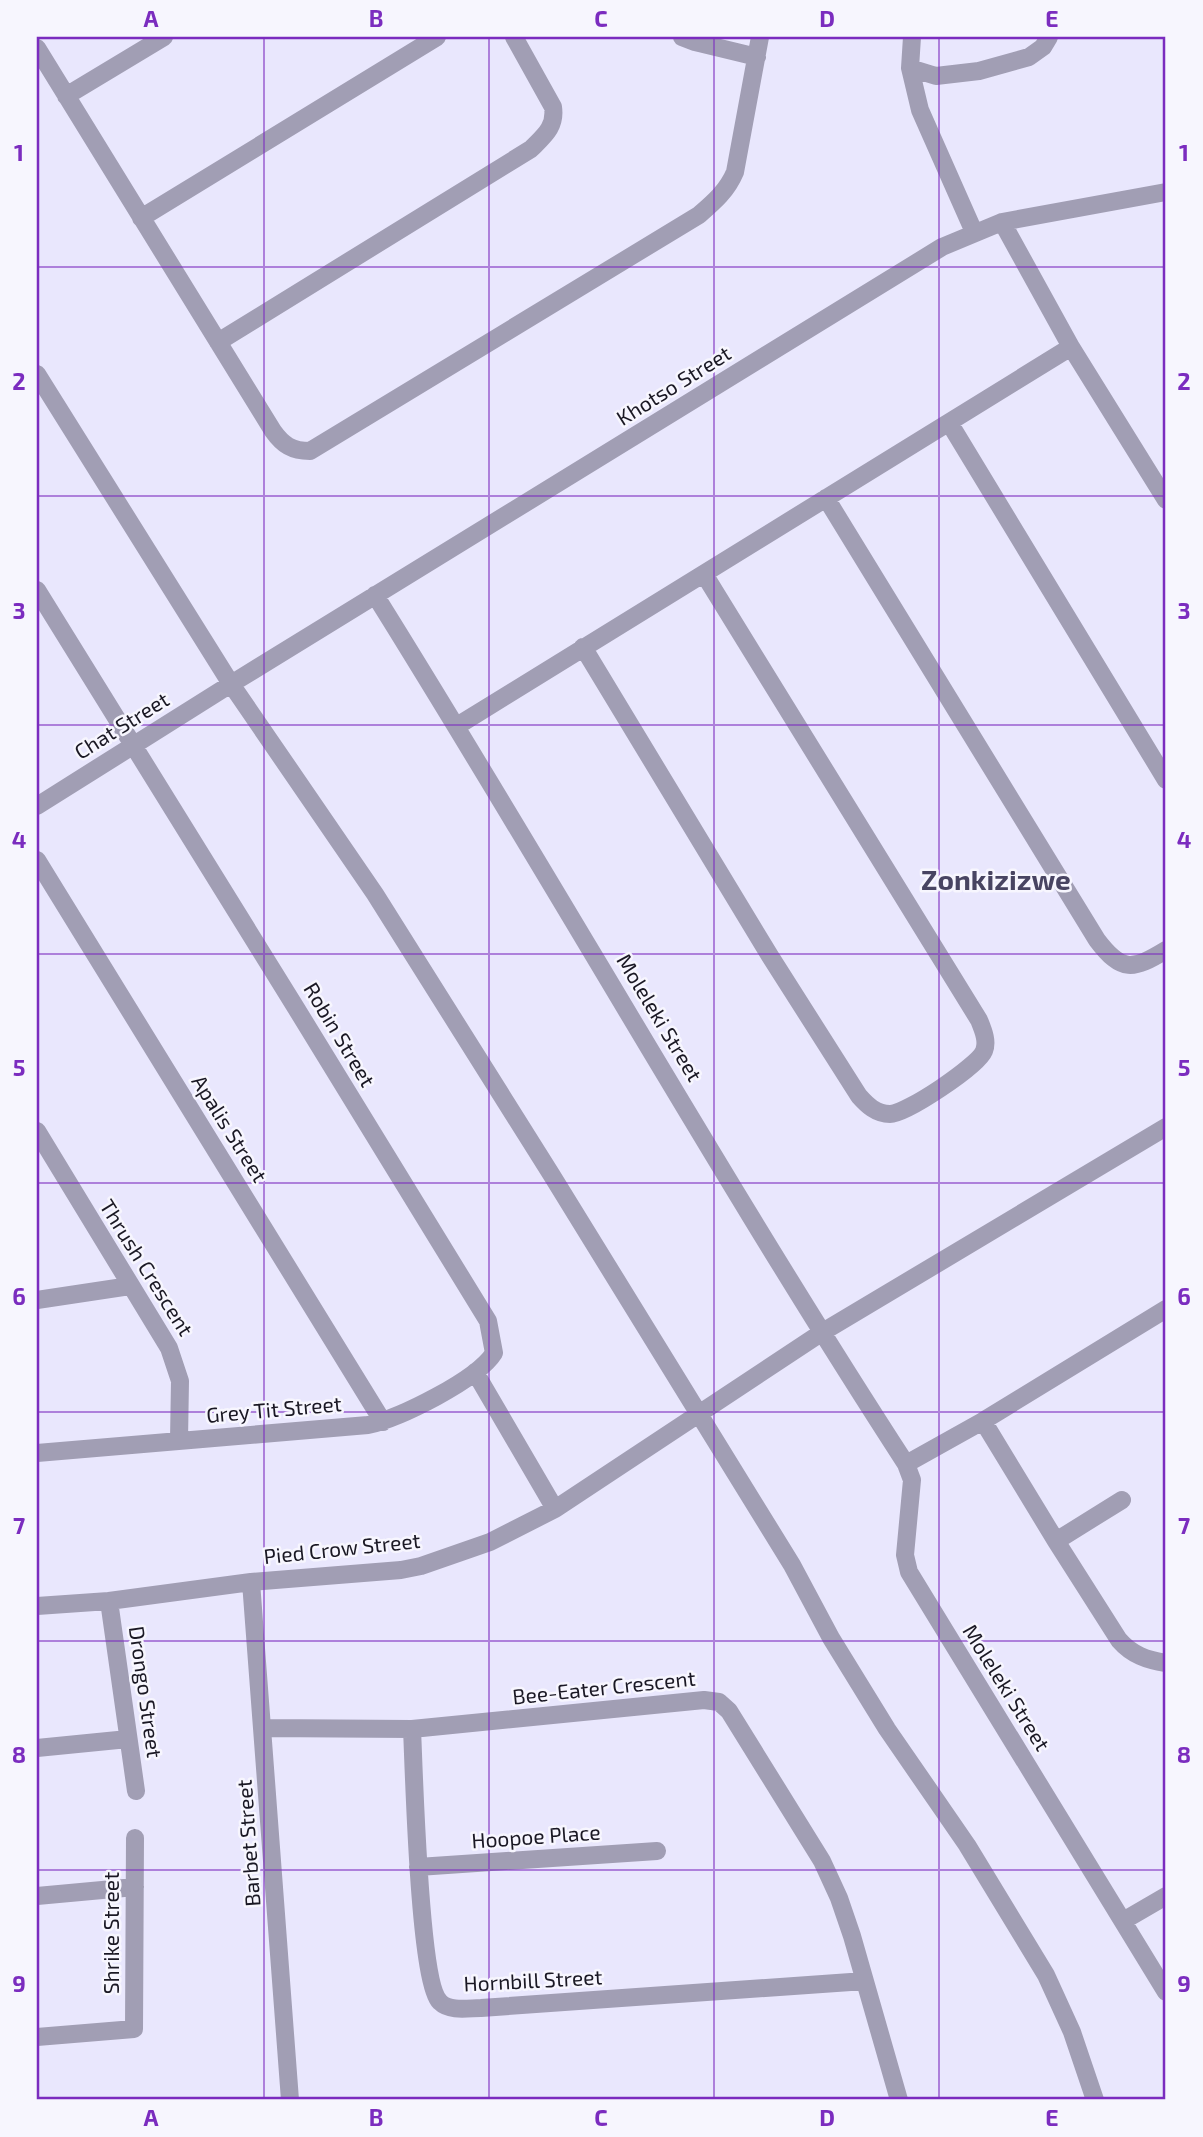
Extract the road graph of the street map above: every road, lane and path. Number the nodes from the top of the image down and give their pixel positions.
1 (164, 37) edge
2 (437, 37) edge
3 (514, 37) edge
4 (682, 37) edge
5 (760, 37) edge
6 (912, 37) edge
7 (1049, 37) edge
8 (37, 48) edge
9 (757, 57) junction
10 (910, 68) junction
11 (66, 96) junction
12 (1166, 192) edge
13 (141, 218) junction
14 (1002, 222) junction
15 (974, 232) junction
16 (218, 342) junction
17 (1071, 347) junction
18 (37, 374) edge
19 (950, 424) junction
20 (826, 498) junction
21 (1166, 500) edge
22 (704, 574) junction
23 (37, 590) edge
24 (375, 595) junction
25 (583, 647) junction
26 (231, 684) junction
27 (457, 726) junction
28 (134, 746) junction
29 (1166, 780) edge
30 (37, 806) edge
31 (37, 860) edge
32 (1166, 950) edge
33 (1166, 1127) edge
34 (37, 1131) edge
35 (44, 1160) edge
36 (130, 1286) junction
37 (37, 1300) edge
38 (1166, 1309) edge
39 (821, 1333) junction
40 (495, 1353) joint
41 (475, 1372) junction
42 (698, 1413) junction
43 (983, 1421) junction
44 (383, 1422) junction
45 (179, 1440) junction
46 (37, 1453) edge
47 (906, 1464) junction
48 (1122, 1500) dead end
49 (555, 1509) junction
50 (1056, 1541) junction
51 (251, 1582) junction
52 (109, 1601) junction
53 (37, 1606) edge
54 (1166, 1663) edge
55 (262, 1728) junction
56 (412, 1729) junction
57 (128, 1739) junction
58 (37, 1748) edge
59 (136, 1791) dead end
60 (135, 1838) dead end
61 (657, 1851) dead end
62 (418, 1867) junction
63 (135, 1886) junction
64 (37, 1896) edge
65 (1166, 1896) edge
66 (1123, 1921) junction
67 (865, 1981) junction
68 (1166, 1992) edge
69 (37, 2037) edge
70 (290, 2100) edge
71 (899, 2100) edge
72 (1095, 2100) edge

1 - 11 street
2 - 13 street
3 - 16 street
4 - 9 street
5 - 9 street
6 - 10 street
7 - 10 street
8 - 11 street
9 - 16 street
10 - 15 street
11 - 13 street
12 - 14 street, Khotso Street
13 - 16 street
14 - 15 street, Khotso Street
14 - 17 street
15 - 24 street, Khotso Street
17 - 19 street
17 - 21 street
18 - 26 street
19 - 20 street
19 - 29 street
20 - 22 street
20 - 32 street
22 - 25 street
22 - 25 street
23 - 28 street, Robin Street
24 - 26 street, Khotso Street
24 - 27 street, Moleleki Street
25 - 27 street
26 - 28 street, Chat Street
26 - 42 street
27 - 39 street, Moleleki Street
28 - 30 street, Chat Street
28 - 40 street, Robin Street
31 - 44 street, Apalis Street
33 - 39 street, Pied Crow Street
34 - 35 street, Thrush Crescent
35 - 36 street, Thrush Crescent
36 - 37 street
36 - 45 street, Thrush Crescent
38 - 43 street
39 - 42 street, Pied Crow Street
39 - 47 street, Moleleki Street
40 - 41 street, Grey Tit Street
41 - 44 street, Grey Tit Street
41 - 49 street
42 - 49 street, Pied Crow Street
42 - 72 street
43 - 47 street
43 - 50 street
44 - 45 street, Grey Tit Street
45 - 46 street, Grey Tit Street
47 - 66 street, Moleleki Street
48 - 50 street
49 - 51 street, Pied Crow Street
50 - 54 street
51 - 52 street, Pied Crow Street
51 - 55 street, Barbet Street
52 - 53 street, Pied Crow Street
52 - 57 street, Drongo Street
55 - 56 street, Bee-Eater Crescent
55 - 70 street, Barbet Street
56 - 62 street, Hornbill Street
56 - 67 street, Bee-Eater Crescent
57 - 58 street
57 - 59 street, Drongo Street
60 - 63 street, Shrike Street
61 - 62 street, Hoopoe Place
62 - 67 street, Hornbill Street
63 - 64 street
63 - 69 street, Shrike Street
65 - 66 street
66 - 68 street, Moleleki Street
67 - 71 street, Bee-Eater Crescent

